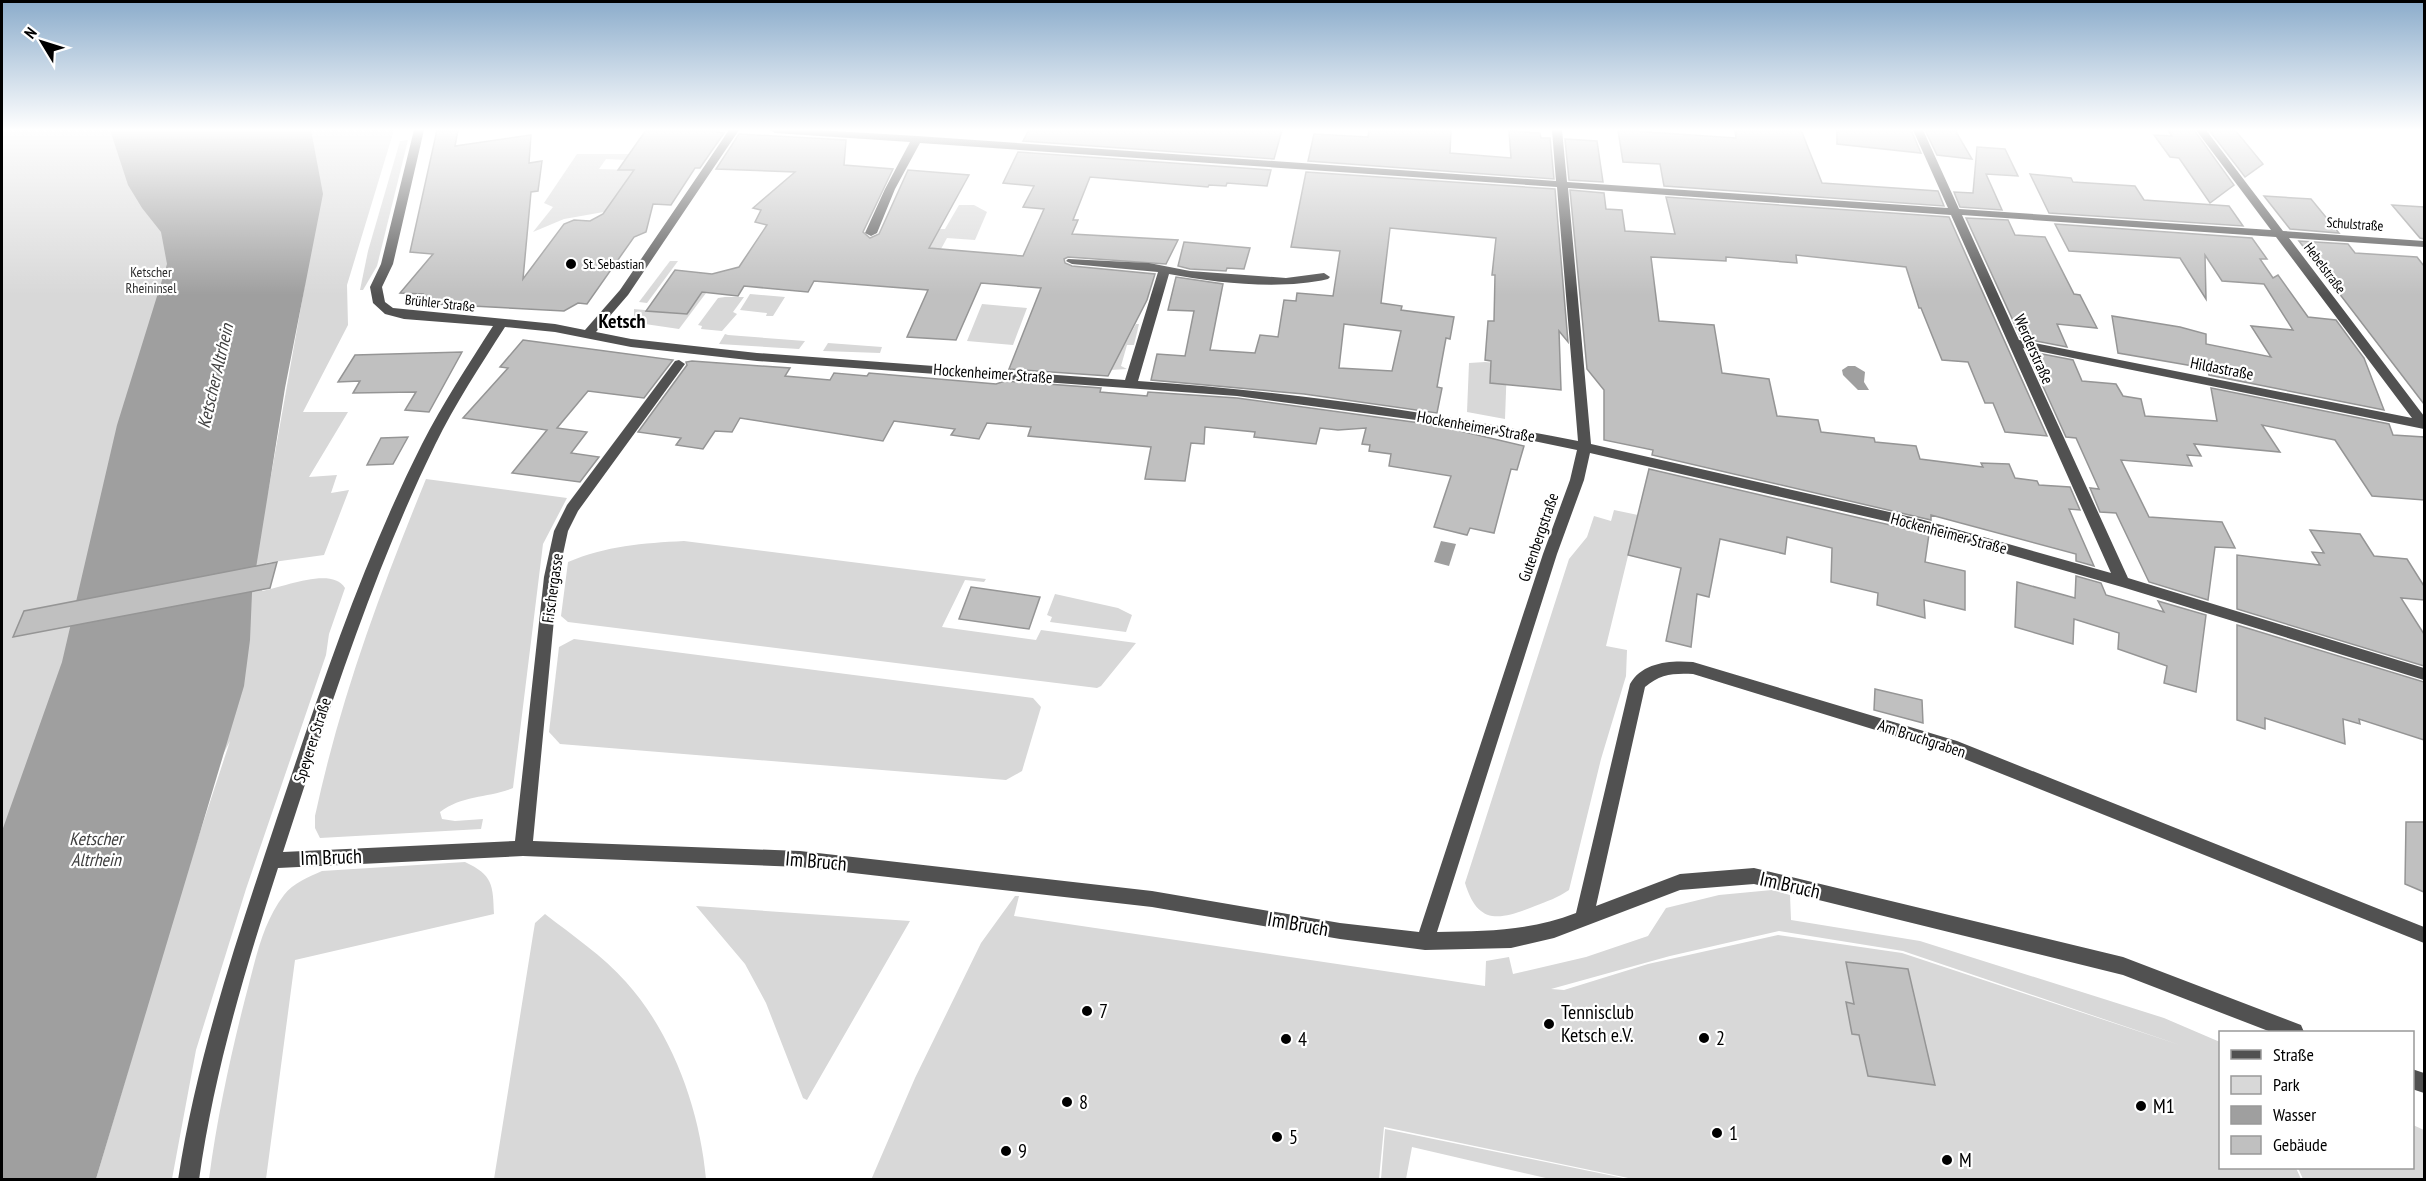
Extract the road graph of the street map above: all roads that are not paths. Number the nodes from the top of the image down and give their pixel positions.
1 (405, 185) edge
2 (697, 185) edge
3 (892, 185) edge
4 (1564, 185) edge
5 (1566, 185) edge
6 (1944, 185) edge
7 (2243, 185) edge
8 (1956, 211) junction
9 (871, 234) dead end
10 (2281, 235) junction
11 (2424, 244) edge
12 (1072, 261) dead end
13 (1164, 270) junction
14 (1323, 277) dead end
15 (500, 325) junction
16 (589, 333) junction
17 (2012, 342) junction
18 (679, 364) dead end
19 (1131, 382) junction
20 (2424, 425) edge
21 (1585, 447) junction
22 (2122, 582) junction
23 (2424, 674) edge
24 (523, 848) junction
25 (272, 860) junction
26 (1584, 917) junction
27 (2424, 934) edge
28 (1425, 941) junction
29 (2291, 1031) edge
30 (188, 1179) edge

1 - 15 street, Brühler Straße
2 - 16 street
3 - 9 street
4 - 21 street, Gutenbergstraße
5 - 8 street, Schulstraße
6 - 8 street, Werderstraße
7 - 10 street, Hebelstraße
8 - 10 street, Schulstraße
8 - 17 street, Werderstraße
10 - 11 street, Schulstraße
10 - 20 street, Hebelstraße
12 - 13 street
13 - 14 street
13 - 19 street
15 - 16 street, Hockenheimer Straße
15 - 25 street, Speyerer Straße
16 - 19 street, Hockenheimer Straße
17 - 20 street, Hildastraße
17 - 22 street, Werderstraße
18 - 24 street, Fischergasse
19 - 21 street, Hockenheimer Straße
21 - 22 street, Hockenheimer Straße
21 - 28 street, Gutenbergstraße
22 - 23 street, Hockenheimer Straße
24 - 25 street, Im Bruch
24 - 28 street, Im Bruch
25 - 30 street, Speyerer Straße
26 - 27 street, Am Bruchgraben
26 - 28 street, Im Bruch
26 - 29 street, Im Bruch

